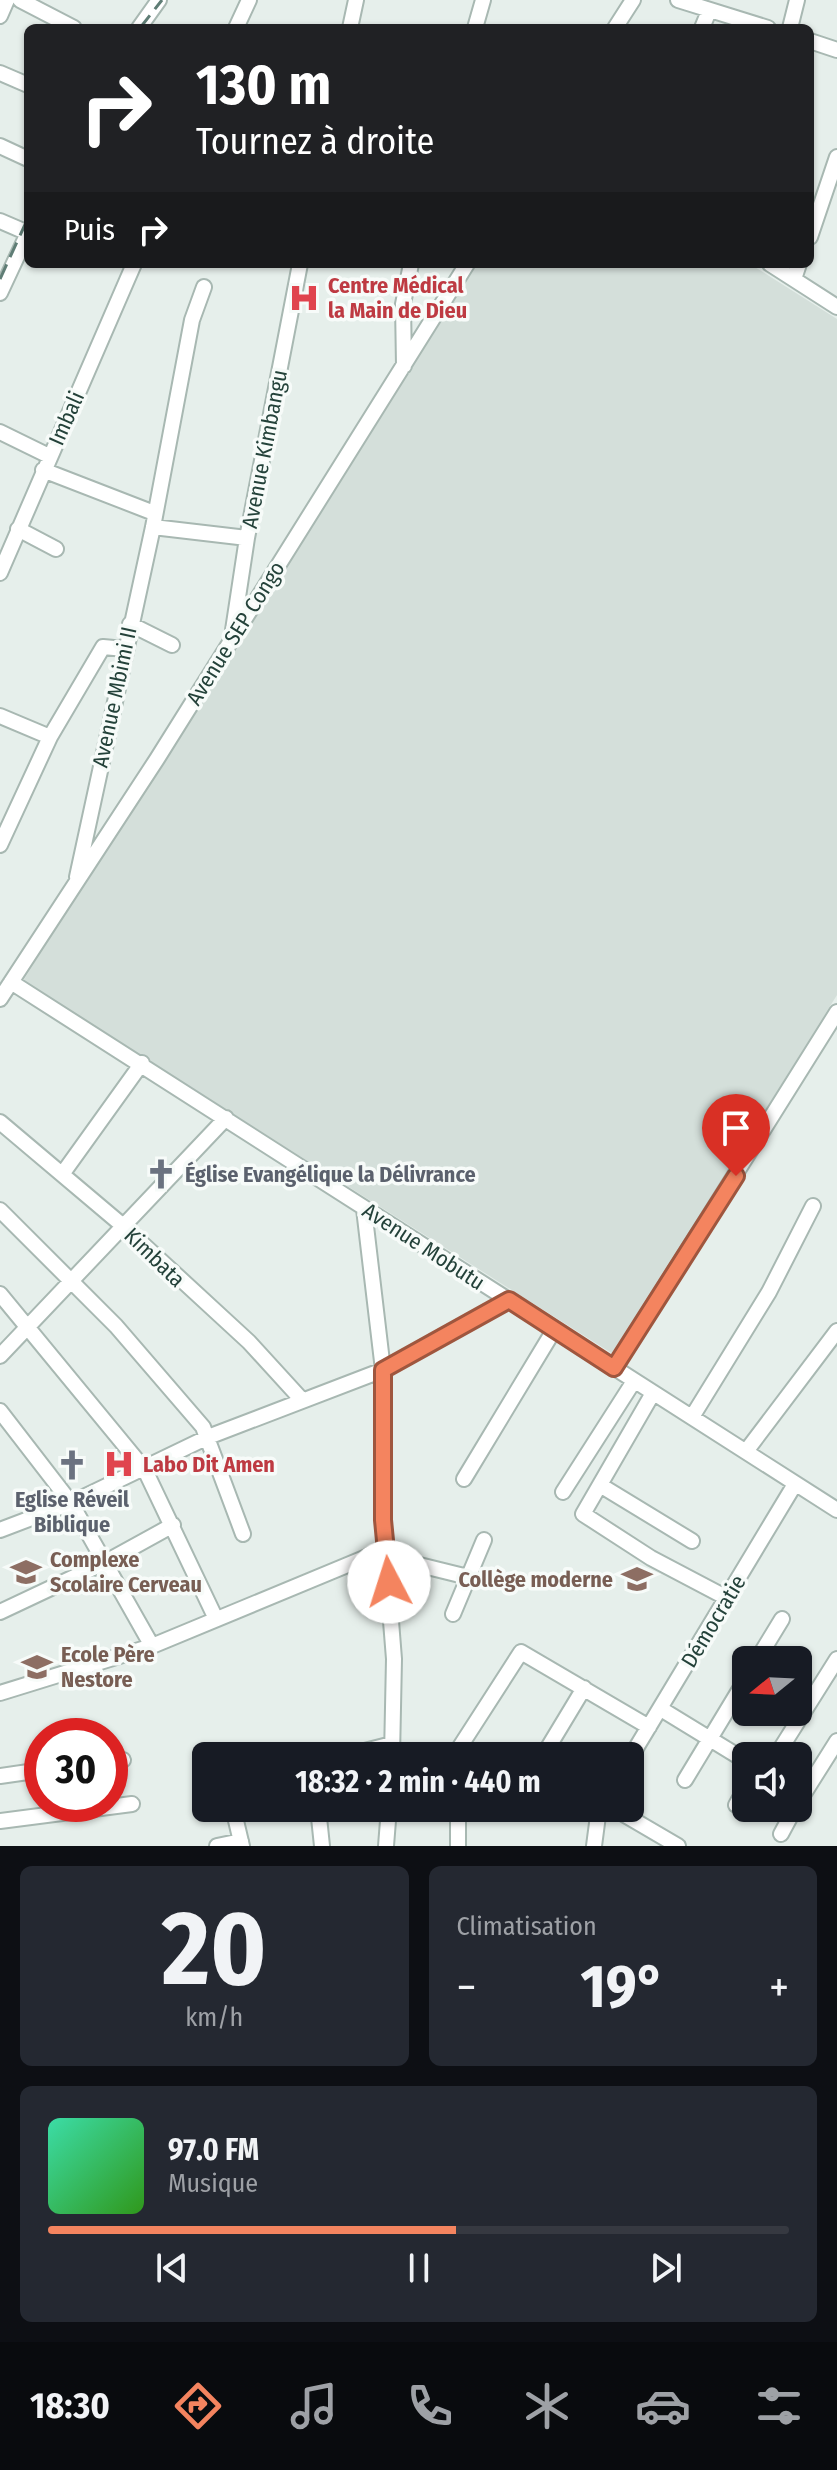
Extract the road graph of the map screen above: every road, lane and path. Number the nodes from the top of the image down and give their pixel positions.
1 (7, 0) edge
2 (20, 0) edge
3 (159, 0) edge
4 (249, 0) edge
5 (356, 0) edge
6 (483, 0) edge
7 (633, 0) edge
8 (678, 0) edge
9 (797, 0) edge
10 (709, 11) junction
11 (0, 16) edge
12 (66, 24) edge
13 (142, 24) edge
14 (238, 24) edge
15 (351, 24) edge
16 (476, 24) edge
17 (618, 24) edge
18 (704, 24) edge
19 (754, 24) edge
20 (791, 24) edge
21 (814, 42) edge
22 (837, 50) edge
23 (0, 73) edge
24 (24, 83) edge
25 (0, 146) edge
26 (24, 157) edge
27 (837, 157) edge
28 (0, 221) edge
29 (814, 225) edge
30 (24, 231) edge
31 (24, 242) edge
32 (132, 268) edge
33 (299, 268) edge
34 (410, 268) edge
35 (465, 268) edge
36 (776, 268) edge
37 (798, 268) edge
38 (794, 279) junction
39 (204, 287) dead end
40 (0, 293) edge
41 (837, 307) edge
42 (404, 366) junction
43 (0, 432) edge
44 (46, 463) junction
45 (154, 520) junction
46 (18, 529) junction
47 (247, 538) junction
48 (56, 549) dead end
49 (0, 573) edge
50 (130, 624) junction
51 (233, 634) junction
52 (172, 645) dead end
53 (125, 649) junction
54 (0, 716) edge
55 (50, 737) junction
56 (0, 845) edge
57 (77, 881) junction
58 (11, 982) junction
59 (0, 999) edge
60 (837, 1012) edge
61 (142, 1063) junction
62 (226, 1118) junction
63 (0, 1122) edge
64 (63, 1173) junction
65 (813, 1206) dead end
66 (364, 1209) junction
67 (0, 1210) edge
68 (122, 1225) junction
69 (70, 1279) junction
70 (0, 1294) edge
71 (509, 1300) junction
72 (27, 1326) junction
73 (554, 1330) junction
74 (837, 1331) edge
75 (0, 1356) edge
76 (614, 1368) junction
77 (383, 1370) junction
78 (634, 1381) junction
79 (653, 1393) junction
80 (302, 1400) junction
81 (0, 1411) edge
82 (692, 1417) junction
83 (208, 1437) junction
84 (747, 1450) junction
85 (145, 1470) junction
86 (464, 1479) dead end
87 (795, 1484) junction
88 (600, 1485) junction
89 (563, 1492) dead end
90 (71, 1503) junction
91 (834, 1503) edge
92 (173, 1525) junction
93 (1, 1526) edge
94 (243, 1534) dead end
95 (484, 1540) dead end
96 (692, 1541) dead end
97 (387, 1553) junction
98 (106, 1562) junction
99 (468, 1577) junction
100 (727, 1598) junction
101 (0, 1612) edge
102 (453, 1614) dead end
103 (216, 1619) junction
104 (782, 1619) dead end
105 (152, 1646) junction
106 (766, 1646) edge
107 (837, 1659) edge
108 (584, 1688) junction
109 (0, 1693) edge
110 (732, 1703) edge
111 (661, 1709) junction
112 (649, 1727) junction
113 (711, 1740) junction
114 (837, 1741) edge
115 (392, 1742) edge
116 (463, 1742) edge
117 (551, 1742) edge
118 (640, 1742) edge
119 (785, 1742) edge
120 (732, 1753) edge
121 (24, 1773) edge
122 (0, 1776) edge
123 (812, 1779) edge
124 (685, 1780) dead end
125 (132, 1804) dead end
126 (0, 1821) edge
127 (236, 1822) edge
128 (319, 1822) edge
129 (388, 1822) edge
130 (458, 1822) edge
131 (596, 1822) edge
132 (637, 1822) edge
133 (787, 1822) edge
134 (781, 1834) dead end
135 (241, 1844) edge
136 (217, 1846) edge
137 (322, 1846) edge
138 (386, 1846) edge
139 (458, 1846) edge
140 (594, 1846) edge
141 (678, 1846) edge

1 - 11 street
2 - 12 street
3 - 13 street
4 - 14 street
5 - 15 street
6 - 16 street
7 - 17 street
8 - 10 street
9 - 20 street
10 - 18 street
10 - 19 street
21 - 22 street
23 - 24 street
25 - 26 street
27 - 29 street
28 - 30 street
31 - 40 street
32 - 44 street, Imbali
33 - 47 street, Avenue Kimbangu
34 - 42 street
35 - 42 street, Avenue SEP Congo
36 - 38 street
37 - 38 street
38 - 41 street
39 - 45 street, Avenue Mbimi II
42 - 51 street, Avenue SEP Congo
43 - 44 street
44 - 45 street
44 - 46 street, Imbali
45 - 47 street
45 - 50 street, Avenue Mbimi II
46 - 48 street
46 - 49 street, Imbali
47 - 51 street, Avenue Kimbangu
50 - 52 street
50 - 53 street, Avenue Mbimi II
51 - 57 street, Avenue SEP Congo
53 - 55 street
53 - 57 street, Avenue Mbimi II
54 - 55 street
55 - 56 street
57 - 58 street, Avenue SEP Congo
58 - 59 street, Avenue SEP Congo
58 - 61 street, Avenue Mobutu
60 - 76 street
61 - 62 street, Avenue Mobutu
61 - 64 street
62 - 66 street, Avenue Mobutu
62 - 68 street
63 - 64 street, Kimbata
64 - 68 street, Kimbata
65 - 82 street
66 - 71 street, Avenue Mobutu
66 - 77 street
67 - 69 street
68 - 69 street
68 - 80 street, Kimbata
69 - 72 street
69 - 83 street
70 - 72 street
71 - 73 street, Avenue Mobutu
71 - 77 street
72 - 75 street
72 - 85 street
73 - 76 street, Avenue Mobutu
73 - 86 street
74 - 84 street
76 - 78 street, Avenue Mobutu
77 - 80 street
77 - 97 street
78 - 79 street, Avenue Mobutu
78 - 89 street
79 - 82 street, Avenue Mobutu
79 - 88 street
80 - 83 street
81 - 90 street
82 - 84 street, Avenue Mobutu
83 - 85 street
83 - 94 street
84 - 87 street, Avenue Mobutu
85 - 90 street
85 - 92 street
87 - 91 street, Avenue Mobutu
87 - 100 street, Démocratie
88 - 96 street
88 - 100 street
90 - 93 street
90 - 98 street
92 - 98 street
92 - 103 street
95 - 99 street
97 - 99 street
97 - 103 street
97 - 115 street
98 - 101 street
98 - 105 street
99 - 102 street
100 - 111 street, Démocratie
103 - 105 street
104 - 106 street
105 - 109 street
107 - 119 street
108 - 112 street
108 - 116 street
108 - 117 street
110 - 113 street
111 - 112 street, Démocratie
111 - 113 street
112 - 118 street, Démocratie
113 - 120 street
113 - 124 street
114 - 123 street
121 - 122 street
125 - 126 street
127 - 135 street
128 - 137 street
129 - 138 street
130 - 139 street
131 - 140 street
132 - 141 street
133 - 134 street
135 - 136 street

